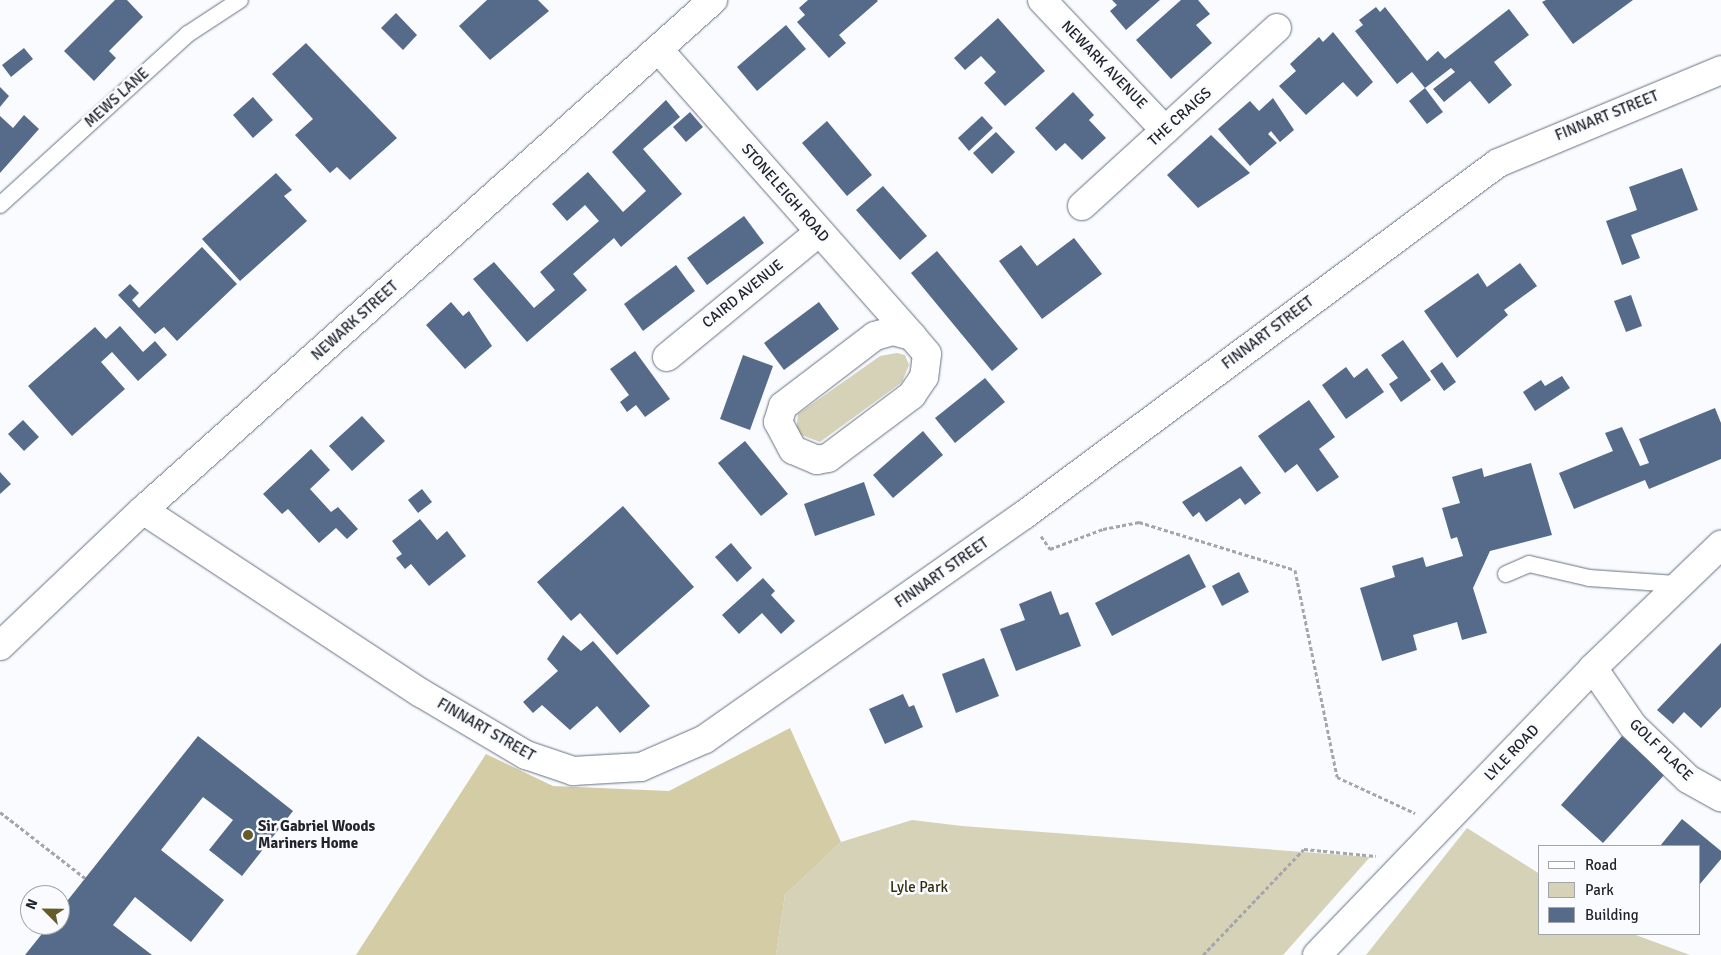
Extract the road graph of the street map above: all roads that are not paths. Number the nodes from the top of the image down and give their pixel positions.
1 (240, 0) edge
2 (713, 0) edge
3 (1042, 0) edge
4 (1277, 28) dead end
5 (659, 50) junction
6 (1721, 70) edge
7 (1165, 130) junction
8 (0, 205) edge
9 (1082, 206) dead end
10 (819, 232) junction
11 (912, 336) junction
12 (667, 357) dead end
13 (143, 510) junction
14 (1715, 549) edge
15 (1506, 574) dead end
16 (1676, 584) junction
17 (0, 646) edge
18 (1593, 668) junction
19 (1721, 797) edge
20 (1317, 955) edge

1 - 8 lane, MEWS LANE
2 - 5 street, NEWARK STREET
3 - 7 street, NEWARK AVENUE
4 - 7 street, THE CRAIGS
5 - 10 street, STONELEIGH ROAD
5 - 13 street, NEWARK STREET
6 - 13 street, FINNART STREET
7 - 9 street, THE CRAIGS
10 - 11 street, STONELEIGH ROAD
10 - 12 street, CAIRD AVENUE
11 - 11 street, STONELEIGH ROAD
13 - 17 street, NEWARK STREET
14 - 16 street, LYLE ROAD
15 - 16 lane
16 - 18 street, LYLE ROAD
18 - 19 street, GOLF PLACE
18 - 20 street, LYLE ROAD

